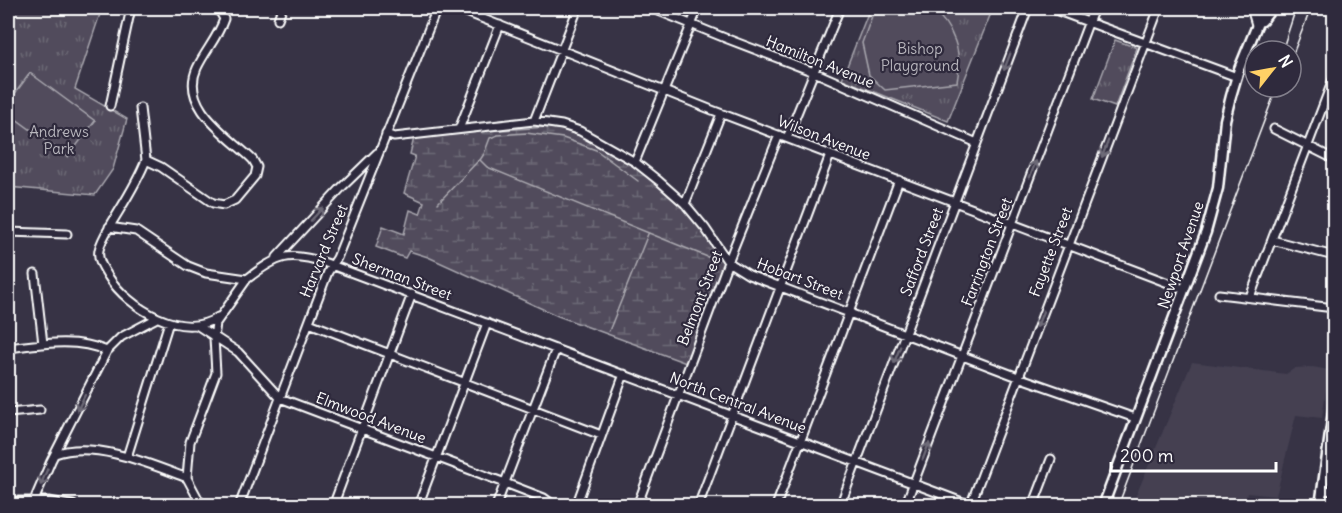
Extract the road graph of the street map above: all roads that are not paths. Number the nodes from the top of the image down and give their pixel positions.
1 (131, 8) edge
2 (218, 8) edge
3 (282, 8) edge
4 (437, 8) edge
5 (456, 8) edge
6 (578, 8) edge
7 (651, 8) edge
8 (698, 8) edge
9 (840, 8) edge
10 (1028, 8) edge
11 (1050, 8) edge
12 (1094, 8) edge
13 (1159, 8) edge
14 (1251, 8) edge
15 (1264, 8) edge
16 (1272, 8) edge
17 (278, 19) dead end
18 (1088, 22) junction
19 (692, 24) junction
20 (500, 25) junction
21 (1256, 28) junction
22 (1145, 44) junction
23 (562, 51) junction
24 (814, 72) junction
25 (1237, 77) junction
26 (1335, 77) edge
27 (664, 92) junction
28 (110, 106) dead end
29 (140, 108) dead end
30 (721, 114) junction
31 (534, 121) junction
32 (459, 129) junction
33 (1274, 129) dead end
34 (387, 134) junction
35 (779, 135) junction
36 (787, 138) junction
37 (977, 143) junction
38 (1307, 146) junction
39 (380, 150) junction
40 (830, 155) junction
41 (1335, 159) edge
42 (146, 160) junction
43 (635, 162) junction
44 (899, 180) junction
45 (956, 202) junction
46 (685, 204) junction
47 (1012, 224) junction
48 (109, 227) junction
49 (8, 232) edge
50 (67, 234) dead end
51 (1272, 240) junction
52 (1069, 244) junction
53 (1335, 256) edge
54 (277, 258) junction
55 (728, 261) junction
56 (332, 265) junction
57 (35, 274) dead end
58 (247, 279) junction
59 (780, 287) junction
60 (1184, 289) junction
61 (412, 294) junction
62 (1219, 294) dead end
63 (1250, 297) junction
64 (1335, 308) edge
65 (849, 312) junction
66 (218, 317) junction
67 (157, 318) junction
68 (169, 322) junction
69 (309, 323) junction
70 (487, 323) junction
71 (198, 326) junction
72 (905, 334) junction
73 (214, 338) junction
74 (43, 344) junction
75 (8, 348) edge
76 (556, 349) junction
77 (107, 351) junction
78 (390, 353) junction
79 (962, 356) junction
80 (624, 374) junction
81 (1018, 376) junction
82 (465, 382) junction
83 (679, 395) junction
84 (280, 398) junction
85 (1335, 405) edge
86 (534, 407) junction
87 (40, 410) dead end
88 (8, 413) edge
89 (733, 415) junction
90 (1135, 418) junction
91 (362, 429) junction
92 (601, 435) junction
93 (1332, 435) edge
94 (801, 441) junction
95 (55, 454) junction
96 (127, 457) junction
97 (436, 458) junction
98 (1051, 459) dead end
99 (857, 462) junction
100 (187, 478) junction
101 (505, 483) junction
102 (913, 483) junction
103 (1322, 490) junction
104 (1335, 491) edge
105 (8, 502) edge
106 (36, 502) junction
107 (21, 504) edge
108 (49, 504) edge
109 (418, 504) edge
110 (971, 505) edge
111 (73, 506) edge
112 (202, 506) edge
113 (239, 506) edge
114 (333, 506) edge
115 (427, 506) edge
116 (496, 506) edge
117 (555, 506) edge
118 (576, 506) edge
119 (637, 506) edge
120 (698, 506) edge
121 (776, 506) edge
122 (840, 506) edge
123 (905, 506) edge
124 (1032, 506) edge
125 (1103, 506) edge
126 (1320, 506) edge

1 - 28 street
2 - 42 street
3 - 17 street
4 - 34 street, Harvard Street
5 - 20 street, Wilson Avenue
6 - 23 street
7 - 19 street, Hamilton Avenue
8 - 19 street
9 - 24 street
10 -> 37 street, Safford Street
11 - 18 street
12 - 18 street, Farrington Street
13 - 22 street, Fayette Street
14 - 21 street
15 - 21 main road, Newport Avenue
16 - 21 main road
18 - 22 street
47 -> 18 street, Farrington Street
19 - 24 street, Hamilton Avenue
19 - 27 street
20 - 23 street, Wilson Avenue
20 - 32 street
21 - 25 main road, Newport Avenue
22 - 25 street
22 -> 52 street, Fayette Street
23 - 27 street, Wilson Avenue
23 - 31 street
24 - 36 street
24 - 37 street, Hamilton Avenue
25 - 60 main road, Newport Avenue
26 - 38 street
27 - 30 street, Wilson Avenue
27 - 43 street
29 - 42 street
30 - 35 street, Wilson Avenue
30 - 46 street
31 - 32 street, Hobart Street
31 - 43 street, Hobart Street
32 - 34 street, Hobart Street
33 - 38 street
34 - 39 street, Harvard Street
35 - 36 street, Wilson Avenue
35 - 55 street, Belmont Street
36 - 40 street, Wilson Avenue
37 - 45 street, Safford Street
38 - 41 street
38 - 51 street
54 -> 39 street
39 - 56 street, Harvard Street
40 - 44 street, Wilson Avenue
40 - 59 street
42 - 48 street, Elmwood Avenue
43 - 46 street, Hobart Street
44 - 45 street, Wilson Avenue
44 - 65 street
45 - 47 street, Wilson Avenue
45 - 72 street, Safford Street
46 - 55 street, Hobart Street
47 - 52 street, Wilson Avenue
47 - 79 street, Farrington Street
48 - 58 street
48 - 67 street, Elmwood Avenue
49 - 50 street
51 - 53 street
51 - 63 street
52 - 60 street, Wilson Avenue
52 -> 81 street, Fayette Street
54 - 56 street, Sherman Street
54 - 58 street
55 - 59 street, Hobart Street
55 - 83 street, Belmont Street
56 - 61 street, Sherman Street
56 - 69 street, Harvard Street
57 - 74 street
58 - 66 street
59 - 65 street, Hobart Street
59 - 89 street
60 - 90 main road, Newport Avenue
61 - 70 street, Sherman Street
61 - 78 street
62 - 63 street
63 - 64 street
65 - 72 street, Hobart Street
65 - 94 street
66 - 71 street
66 - 73 street
67 - 68 street, Elmwood Avenue
67 - 77 street
68 - 71 street, Elmwood Avenue
68 - 96 street
69 - 78 street
69 - 84 street, Harvard Street
70 - 76 street, Sherman Street
70 - 82 street
71 - 73 street, Elmwood Avenue
72 - 79 street, Hobart Street
72 -> 99 street, Safford Street
73 - 84 street, Elmwood Avenue
73 - 100 street
74 - 75 street
74 - 77 street
76 - 80 street, Sherman Street
76 - 86 street
77 -> 95 street
78 - 82 street
78 - 91 street
79 - 81 street, Hobart Street
102 -> 79 street, Farrington Street
80 - 83 street, North Central Avenue
80 - 92 street
81 - 90 street, Hobart Street
81 - 110 street, Fayette Street
82 - 86 street
82 - 97 street
83 - 89 street, North Central Avenue
83 - 119 street, Belmont Street
84 - 91 street, Elmwood Avenue
84 - 113 street, Harvard Street
85 - 93 main road
86 - 92 street
86 - 101 street
87 - 88 street
89 - 94 street, North Central Avenue
89 - 120 street
90 - 125 main road, Newport Avenue
91 - 97 street, Elmwood Avenue
91 - 114 street
92 - 118 street
93 - 103 main road
94 - 99 street, North Central Avenue
94 - 121 street
95 - 96 street
95 -> 106 street
96 - 100 street
97 - 101 street, Elmwood Avenue
97 - 109 street
98 - 124 street
99 - 102 street, North Central Avenue
99 - 122 street, Safford Street
100 - 112 street
101 - 116 street
101 - 117 street, Elmwood Avenue
102 - 110 street, North Central Avenue
102 - 123 street, Farrington Street
103 - 104 street
103 - 126 main road
105 - 107 main road
106 - 107 main road
106 - 108 main road
108 - 111 main road
109 - 115 street

